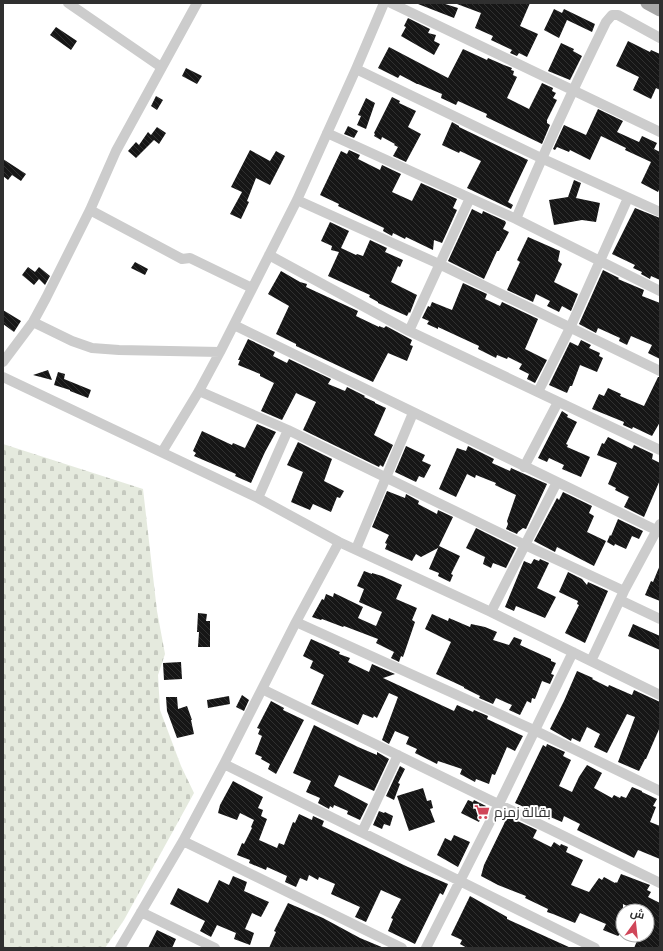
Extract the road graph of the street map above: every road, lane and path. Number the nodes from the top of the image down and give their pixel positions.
1 (68, 3) edge
2 (197, 3) edge
3 (384, 3) edge
4 (392, 3) edge
5 (647, 3) edge
6 (660, 10) edge
7 (660, 38) edge
8 (161, 67) junction
9 (356, 68) junction
10 (572, 90) junction
11 (660, 132) edge
12 (326, 133) junction
13 (541, 158) junction
14 (470, 198) junction
15 (628, 198) junction
16 (297, 200) junction
17 (90, 210) junction
18 (660, 212) edge
19 (516, 219) junction
20 (269, 255) junction
21 (599, 261) junction
22 (439, 264) junction
23 (252, 288) junction
24 (660, 291) edge
25 (33, 322) junction
26 (234, 325) junction
27 (570, 328) junction
28 (409, 331) junction
29 (220, 352) junction
30 (3, 362) edge
31 (660, 371) edge
32 (3, 377) edge
33 (199, 391) junction
34 (538, 392) junction
35 (558, 402) junction
36 (413, 413) junction
37 (288, 430) junction
38 (660, 450) edge
39 (162, 452) junction
40 (524, 467) junction
41 (385, 476) junction
42 (557, 482) junction
43 (258, 498) junction
44 (659, 529) edge
45 (339, 542) junction
46 (525, 545) junction
47 (356, 549) junction
48 (622, 596) junction
49 (491, 612) junction
50 (660, 619) edge
51 (296, 622) junction
52 (573, 652) junction
53 (591, 661) junction
54 (262, 689) junction
55 (660, 695) edge
56 (534, 730) junction
57 (398, 755) junction
58 (224, 764) junction
59 (660, 791) edge
60 (499, 804) junction
61 (362, 832) junction
62 (183, 842) junction
63 (461, 880) junction
64 (660, 883) edge
65 (141, 912) junction
66 (120, 948) edge
67 (215, 948) edge
68 (402, 948) edge
69 (426, 948) edge
70 (595, 948) edge

1 - 8 street
2 - 8 street
3 - 9 street
4 - 10 street
5 - 6 main road
7 - 10 street
8 - 17 street
9 - 12 street
9 - 13 street
10 - 11 street
10 - 13 street
12 - 14 street
12 - 16 street
13 - 15 street
13 - 19 street
14 - 19 street
14 - 22 street
15 - 18 street
15 - 21 street
16 - 20 street
16 - 22 street
17 - 23 street
17 - 25 street
19 - 21 street
20 - 23 street
20 - 28 street
21 - 24 street
21 - 27 street
22 - 27 street
22 - 28 street
23 - 26 street
25 - 29 street
25 - 30 street
26 - 29 street
26 - 36 street
27 - 31 street
27 - 34 street
28 - 34 street
29 - 33 street
32 - 39 street
33 - 37 street
33 - 39 street
34 - 35 street
35 - 38 street
35 - 40 street
36 - 40 street
36 - 41 street
37 - 41 street
37 - 43 street
39 - 43 street
40 - 42 street
41 - 46 street
41 - 47 street
42 - 44 street
42 - 46 street
43 - 45 street
44 - 48 street
45 - 47 street
45 - 51 street
46 - 48 street
46 - 49 street
47 - 49 street
48 - 50 street
48 - 53 street
49 - 52 street
51 - 54 street
51 - 56 street
52 - 53 street
52 - 56 street
53 - 55 street
54 - 57 street
54 - 58 street
56 - 59 street
56 - 60 street
57 - 60 street
57 - 61 street
58 - 61 street
58 - 62 street
60 - 63 street
60 - 64 street
61 - 63 street
62 - 65 street
62 - 68 street
63 - 69 street
63 - 70 street
65 - 66 street
65 - 67 street

